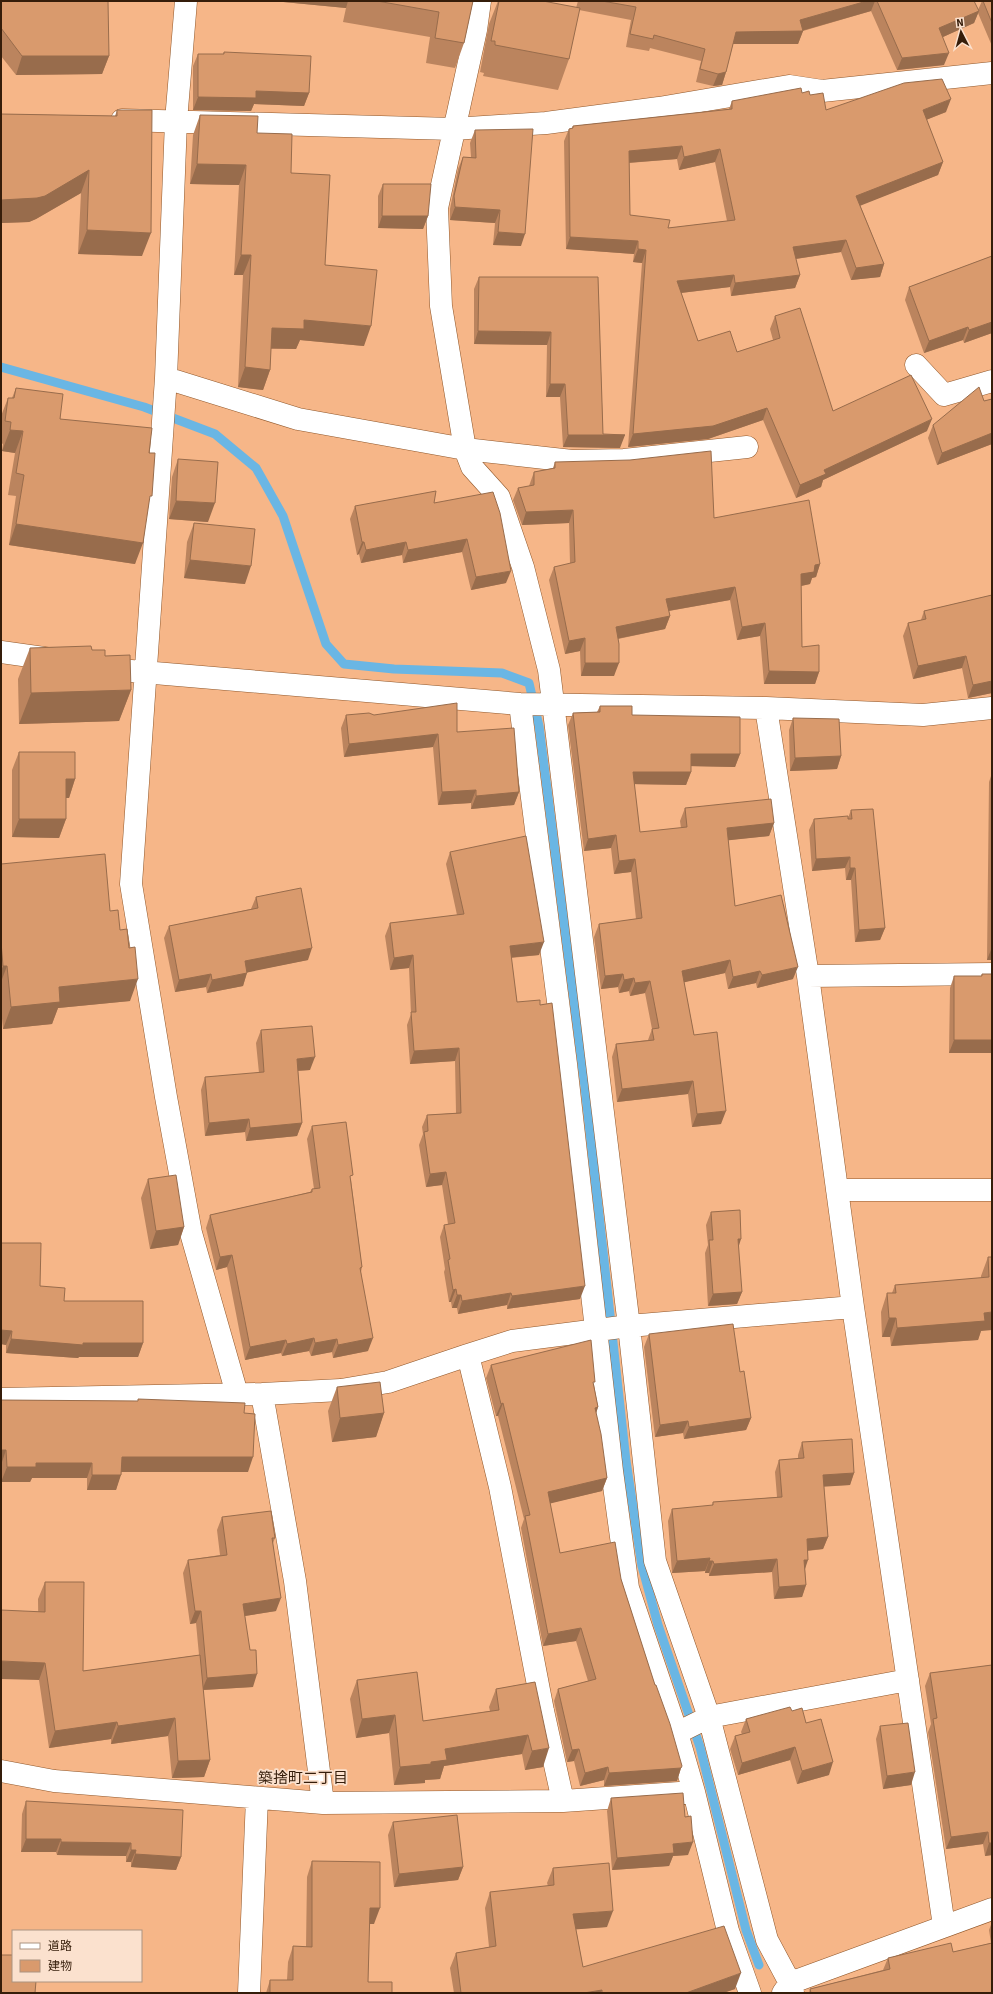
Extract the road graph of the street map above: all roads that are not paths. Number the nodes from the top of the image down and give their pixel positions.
1 (186, 1) edge
2 (480, 1) edge
3 (992, 73) edge
4 (105, 119) edge
5 (176, 121) junction
6 (454, 129) junction
7 (916, 364) dead end
8 (166, 378) junction
9 (992, 381) edge
10 (748, 447) dead end
11 (465, 449) junction
12 (1, 652) edge
13 (77, 663) edge
14 (108, 668) edge
15 (146, 673) junction
16 (520, 704) junction
17 (552, 704) junction
18 (766, 708) junction
19 (992, 708) edge
20 (992, 974) edge
21 (808, 976) junction
22 (837, 1190) junction
23 (992, 1190) edge
24 (853, 1307) junction
25 (629, 1326) junction
26 (596, 1329) junction
27 (468, 1355) junction
28 (237, 1394) junction
29 (262, 1394) junction
30 (1, 1399) edge
31 (908, 1680) junction
32 (710, 1717) junction
33 (676, 1733) junction
34 (1, 1771) edge
35 (694, 1792) junction
36 (257, 1798) junction
37 (563, 1801) junction
38 (323, 1803) junction
39 (992, 1909) edge
40 (944, 1926) junction
41 (789, 1990) edge
42 (249, 1993) edge
43 (750, 1993) edge

1 - 5 street
2 - 6 street
3 - 6 street
4 - 5 street
5 - 6 street
5 - 8 street
6 - 11 street
7 - 9 street
8 - 11 street
8 - 15 street
10 - 11 street
11 - 17 street
12 - 13 street
14 - 15 street
15 - 16 street
15 - 28 street
16 - 17 street
16 - 26 street
17 - 18 street
17 - 25 street
18 - 19 street
18 - 21 street
20 - 21 street
21 - 22 street
22 - 23 street
22 - 24 street
24 - 25 street
24 - 31 street
25 - 26 street
25 - 32 street
26 - 27 street
26 - 33 street
27 - 29 street
27 - 37 street
28 - 29 street
28 - 30 street
29 - 38 street
31 - 32 street
31 - 40 street
32 - 33 street
32 - 41 street
33 - 35 street
34 - 36 street
35 - 37 street
35 - 43 street
36 - 38 street
36 - 42 street
37 - 38 street
39 - 40 street
40 - 41 street

